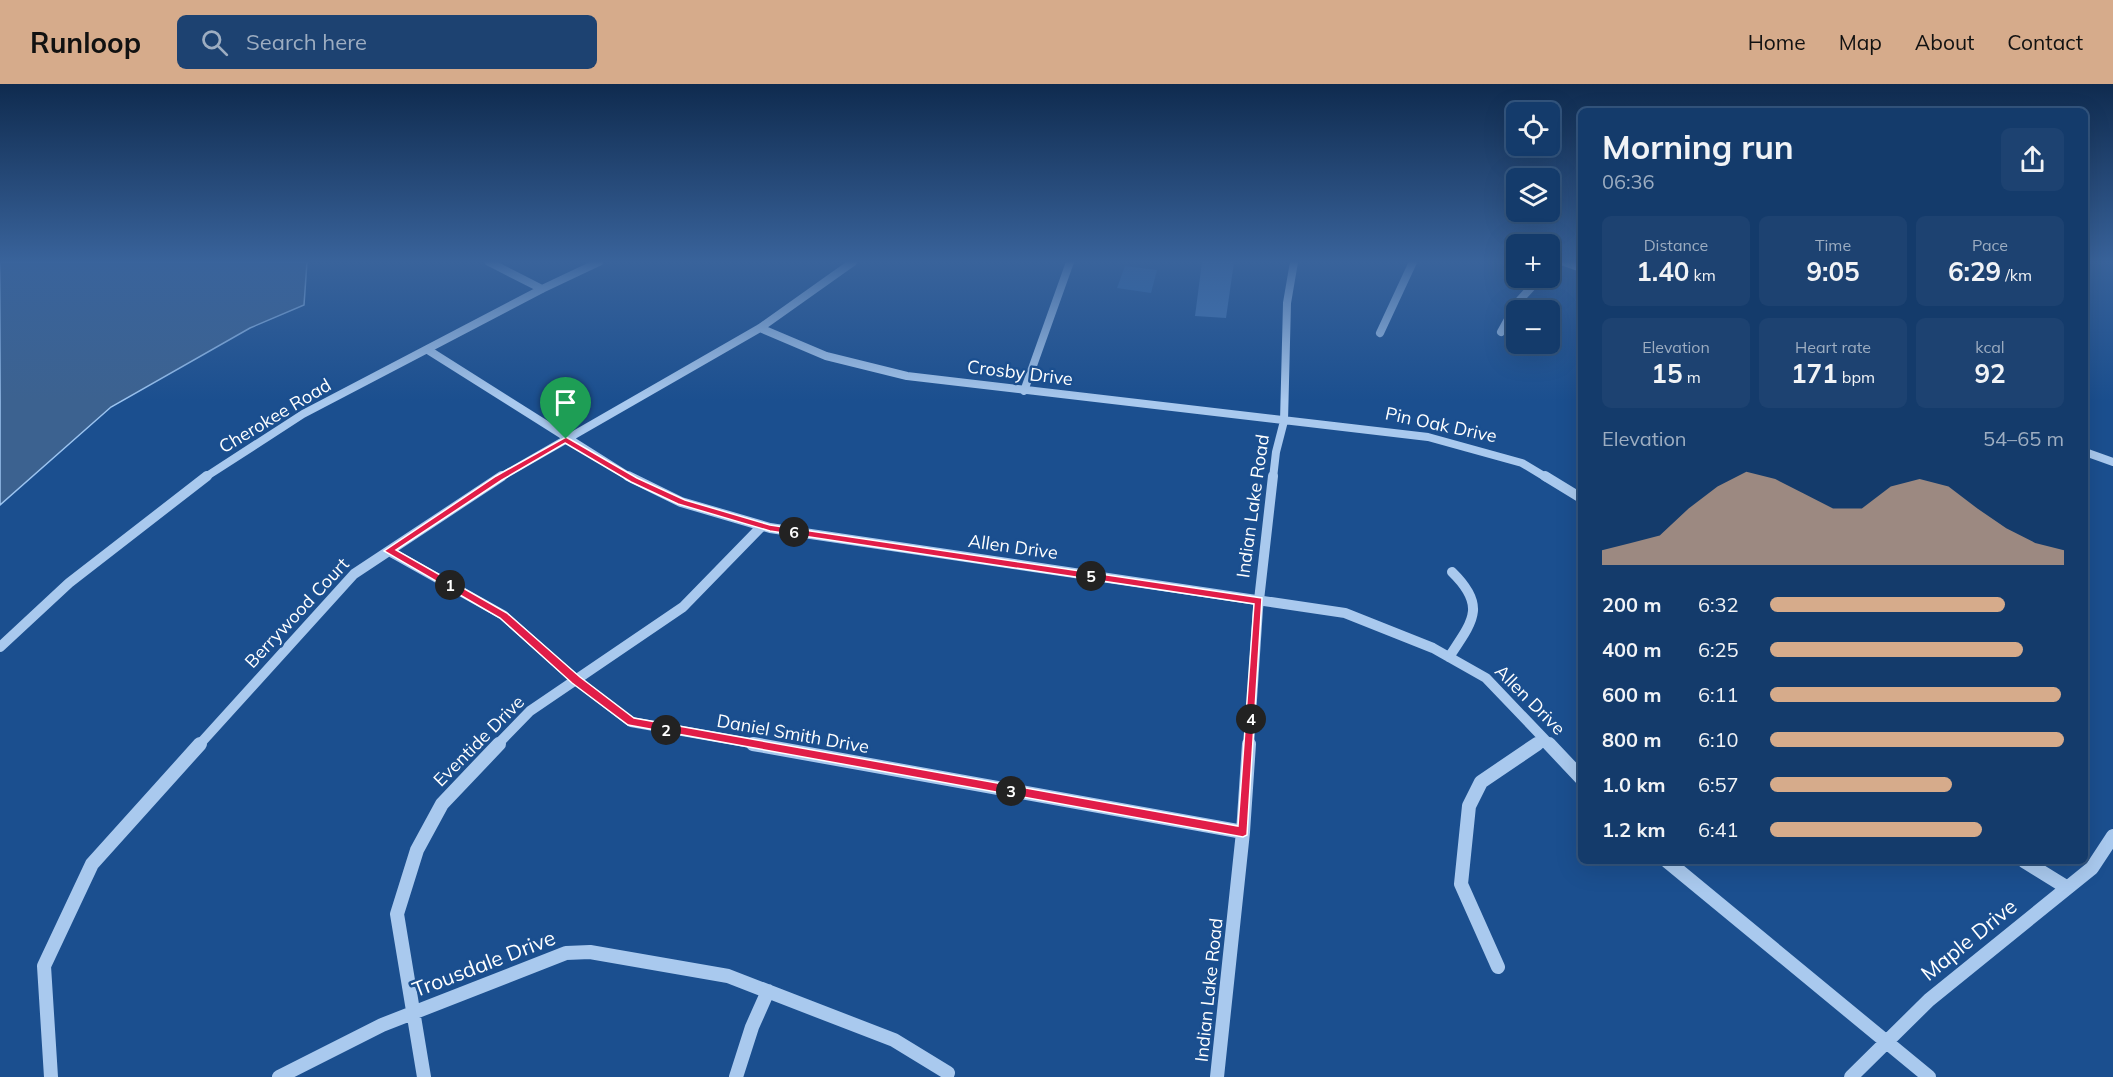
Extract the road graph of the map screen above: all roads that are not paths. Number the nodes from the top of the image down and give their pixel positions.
1 (506, 308) edge
2 (788, 308) edge
3 (1053, 308) edge
4 (1287, 308) edge
5 (1391, 308) edge
6 (1512, 308) edge
7 (760, 328) junction
8 (1501, 332) dead end
9 (1380, 333) dead end
10 (428, 350) junction
11 (1024, 391) junction
12 (1284, 421) junction
13 (566, 439) junction
14 (2088, 453) edge
15 (2113, 462) edge
16 (1578, 496) edge
17 (762, 526) junction
18 (389, 551) junction
19 (1452, 572) dead end
20 (1259, 601) junction
21 (0, 647) edge
22 (1449, 657) junction
23 (576, 680) junction
24 (1544, 739) junction
25 (1578, 775) edge
26 (1243, 832) junction
27 (2113, 836) edge
28 (1671, 864) edge
29 (2029, 864) edge
30 (2066, 887) junction
31 (1498, 967) dead end
32 (768, 991) junction
33 (413, 1013) junction
34 (1887, 1042) junction
35 (948, 1073) dead end
36 (51, 1077) edge
37 (279, 1077) edge
38 (424, 1077) edge
39 (736, 1077) edge
40 (1217, 1077) edge
41 (1851, 1077) edge
42 (1929, 1077) edge

1 - 10 street, Cherokee Road
2 - 7 street, Berrywood Court
3 - 11 street
4 - 12 street, Indian Lake Road
5 - 9 street
6 - 8 street
7 - 11 street, Crosby Drive
7 - 13 street, Berrywood Court
10 - 13 street, Allen Drive
10 - 21 street, Cherokee Road
11 - 12 street, Crosby Drive
12 - 16 street, Pin Oak Drive
12 - 20 street, Indian Lake Road
13 - 17 street, Allen Drive
13 - 18 street, Berrywood Court
14 - 15 street
17 - 20 street, Allen Drive
17 - 23 street, Eventide Drive
18 - 23 street, Daniel Smith Drive
18 - 36 street, Berrywood Court
19 - 22 street
20 - 22 street, Allen Drive
20 - 26 street, Indian Lake Road
22 - 24 street, Allen Drive
23 - 26 street, Daniel Smith Drive
23 - 33 street, Eventide Drive
24 - 25 street, Allen Drive
24 - 31 street
26 - 40 street, Indian Lake Road
27 - 30 street, Maple Drive
28 - 34 street
29 - 30 street
30 - 34 street, Maple Drive
32 - 33 street, Trousdale Drive
32 - 35 street, Trousdale Drive
32 - 39 street
33 - 37 street, Trousdale Drive
33 - 38 street, Eventide Drive
34 - 41 street, Maple Drive
34 - 42 street

